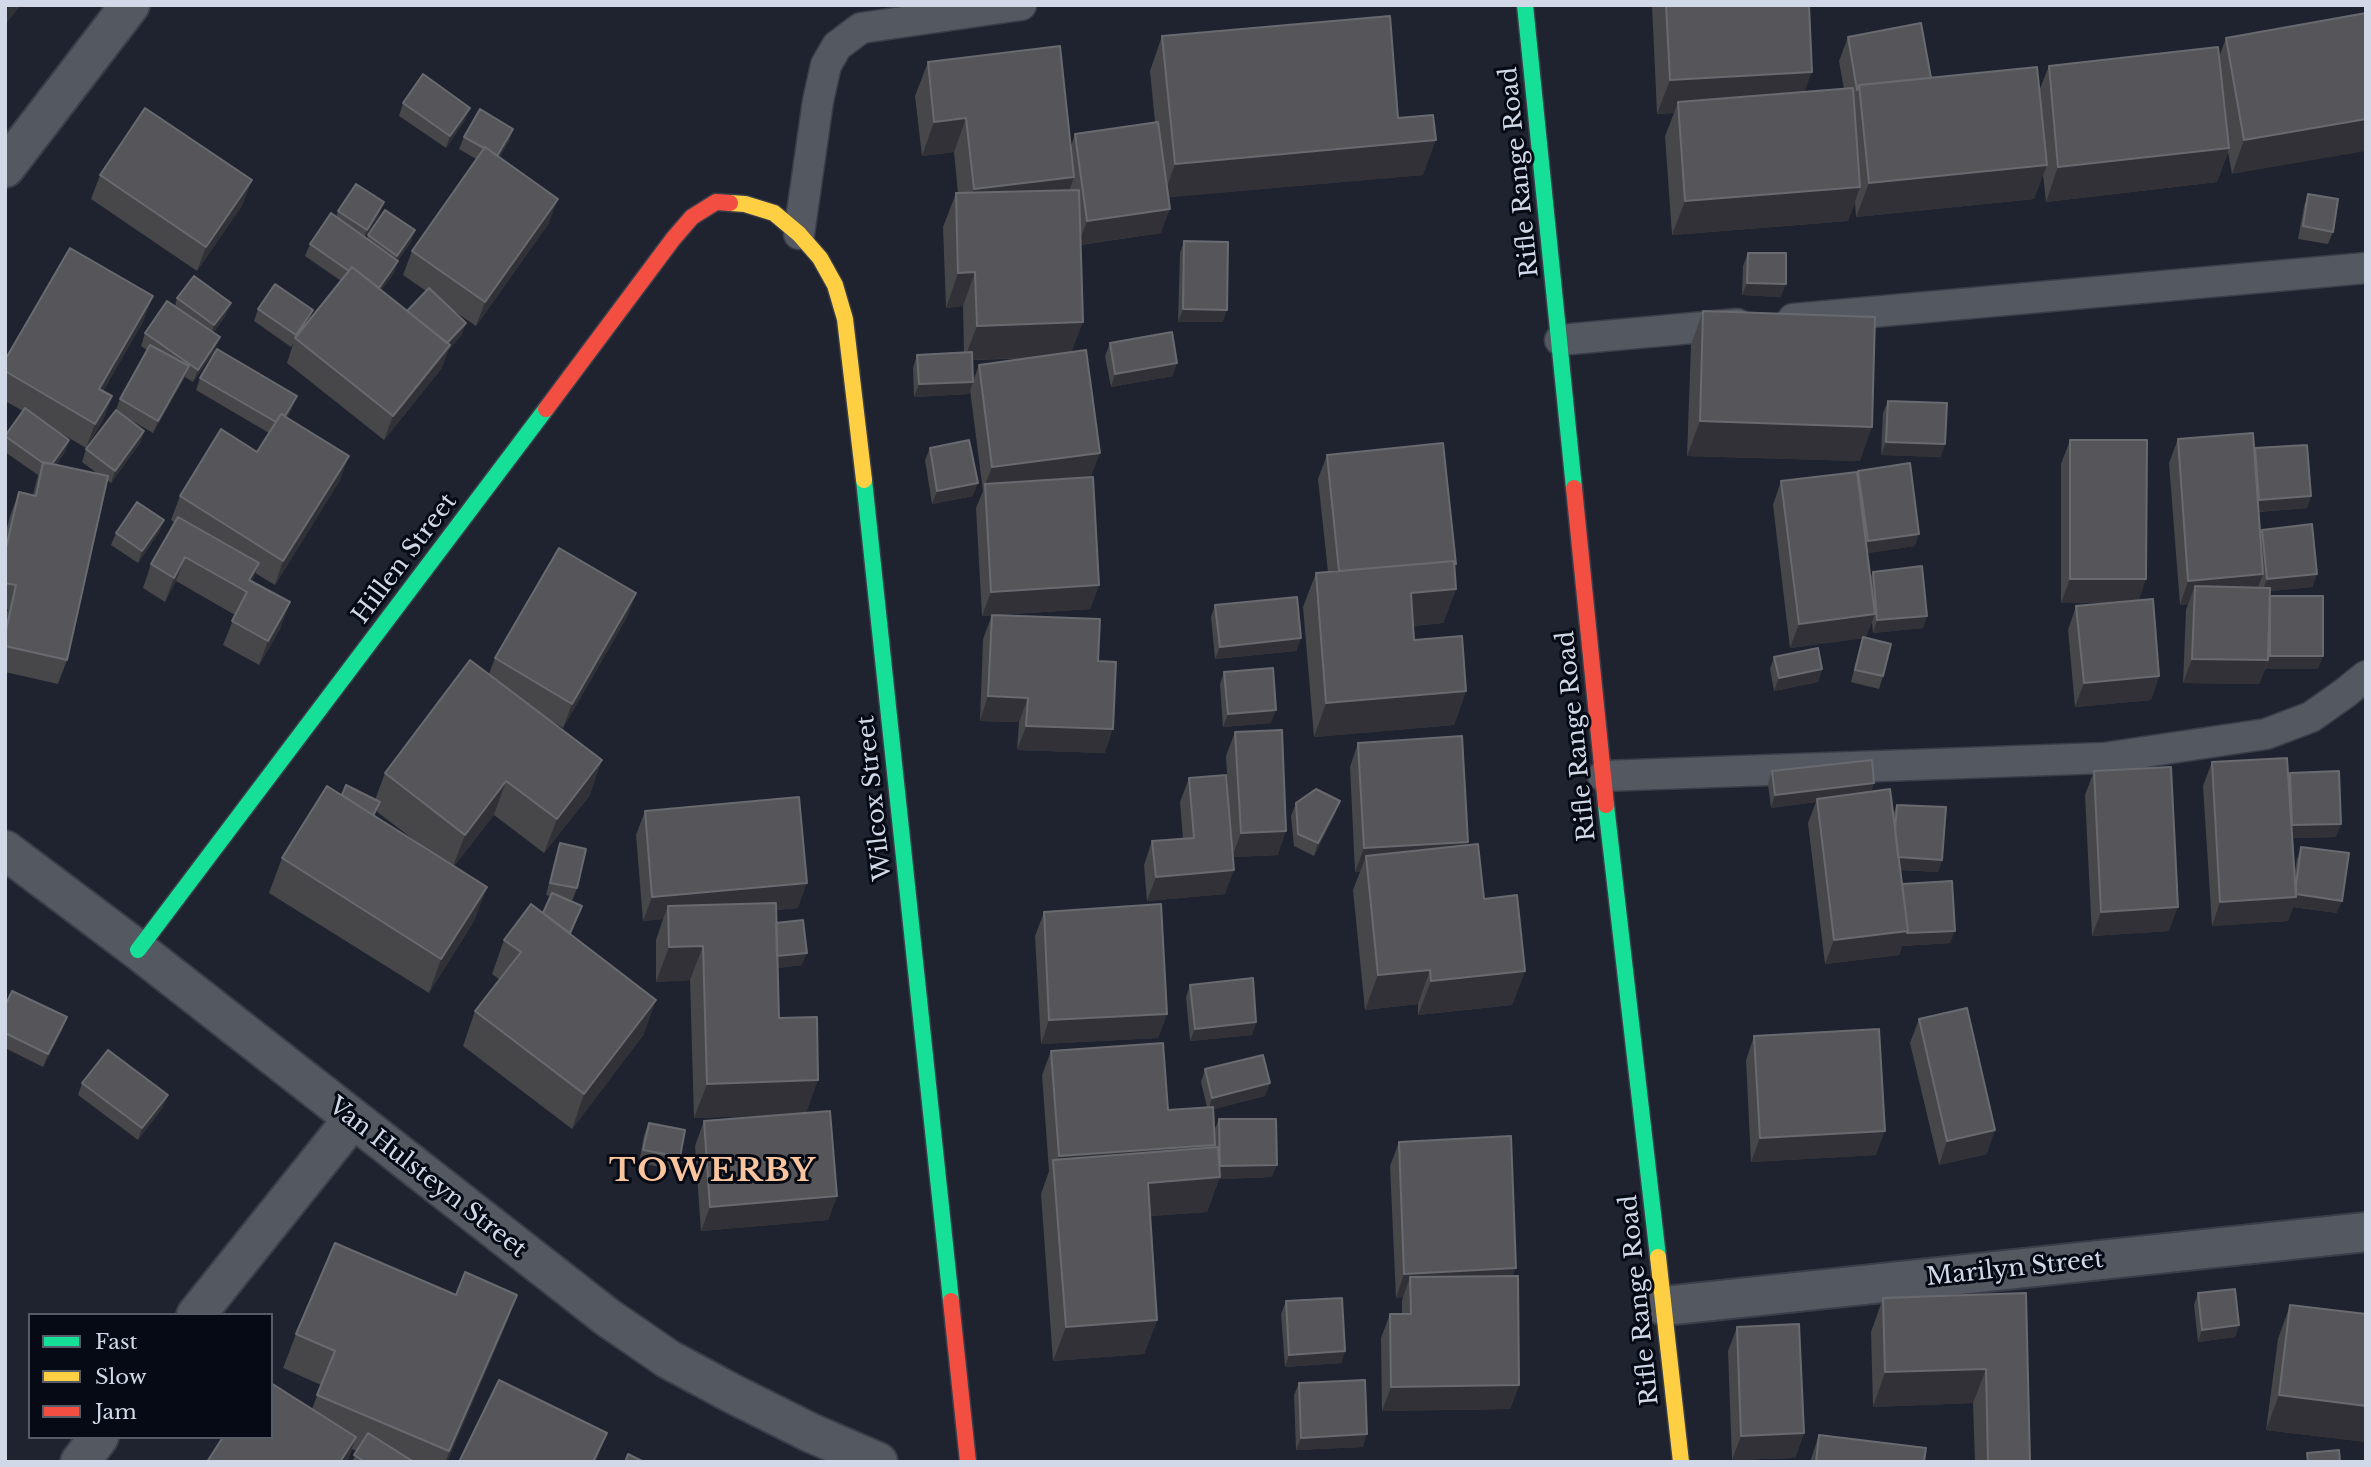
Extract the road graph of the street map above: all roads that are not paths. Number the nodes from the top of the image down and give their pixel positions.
1 (130, 5) edge
2 (1021, 5) edge
3 (1525, 5) edge
4 (5, 168) edge
5 (716, 202) joint
6 (799, 234) junction
7 (2366, 268) edge
8 (1560, 340) junction
9 (2366, 676) edge
10 (1603, 776) junction
11 (5, 850) edge
12 (138, 950) junction
13 (352, 1120) junction
14 (2366, 1232) edge
15 (1664, 1306) junction
16 (198, 1313) edge
17 (97, 1439) edge
18 (80, 1462) edge
19 (878, 1462) edge
20 (968, 1462) edge
21 (1681, 1462) edge

1 - 4 street
2 - 6 lane
3 - 8 street, Rifle Range Road
5 - 6 street, Wilcox Street
5 - 12 street, Hillen Street
6 - 20 street, Wilcox Street
7 - 8 lane
8 - 10 street, Rifle Range Road
9 - 10 lane
10 - 15 street, Rifle Range Road
11 - 12 street, Van Hulsteyn Street
12 - 13 street, Van Hulsteyn Street
13 - 16 street
13 - 19 street, Van Hulsteyn Street
14 - 15 street, Marilyn Street
15 - 21 street, Rifle Range Road
17 - 18 street

